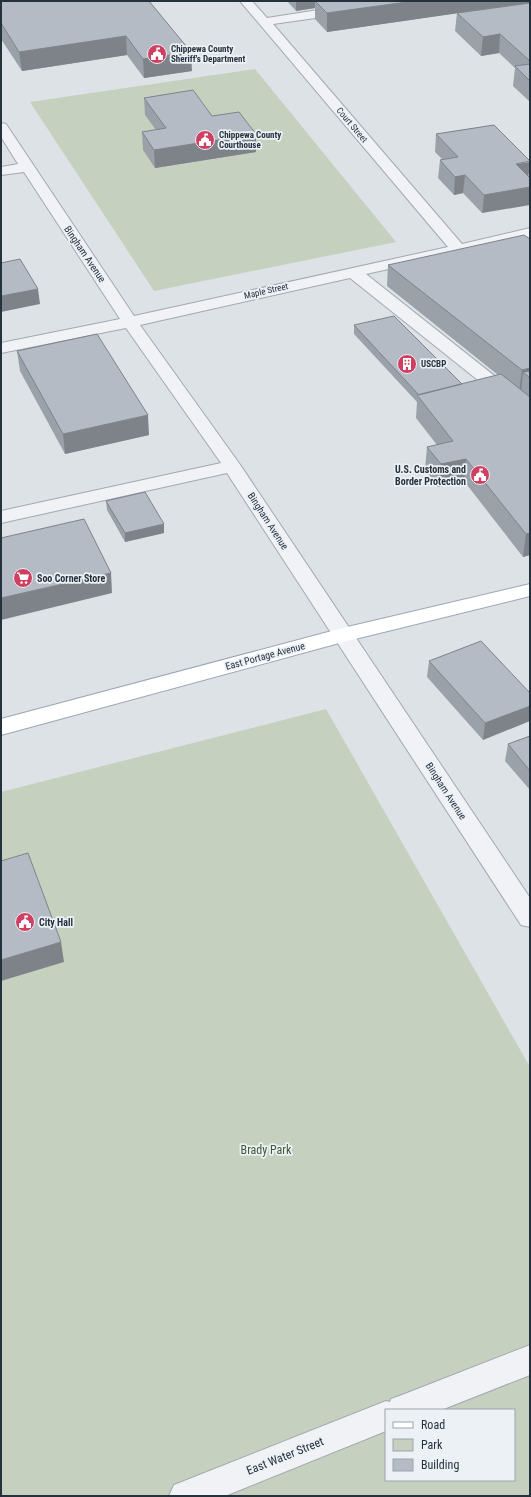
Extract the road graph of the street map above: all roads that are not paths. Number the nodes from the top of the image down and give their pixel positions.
1 (246, 1) edge
2 (354, 9) edge
3 (264, 22) junction
4 (1, 127) edge
5 (27, 167) junction
6 (1, 171) edge
7 (530, 233) edge
8 (458, 249) junction
9 (353, 272) junction
10 (130, 322) junction
11 (1, 348) edge
12 (530, 413) edge
13 (232, 466) junction
14 (1, 517) edge
15 (530, 590) edge
16 (343, 635) junction
17 (1, 727) edge
18 (530, 918) edge
19 (530, 1360) edge
20 (405, 1409) edge
21 (385, 1416) edge
22 (185, 1496) edge

1 - 3 street, Court Street
2 - 3 street
3 - 8 street, Court Street
4 - 5 street, Bingham Avenue
5 - 6 street
5 - 10 street, Bingham Avenue
7 - 8 street, Maple Street
8 - 9 street, Maple Street
9 - 10 street, Maple Street
9 - 12 street
10 - 11 street, Maple Street
10 - 13 street, Bingham Avenue
13 - 14 street
13 - 16 street, Bingham Avenue
15 - 16 main road, East Portage Avenue
16 - 17 main road, East Portage Avenue
16 - 18 street, Bingham Avenue
19 - 20 street
21 - 22 street, East Water Street

